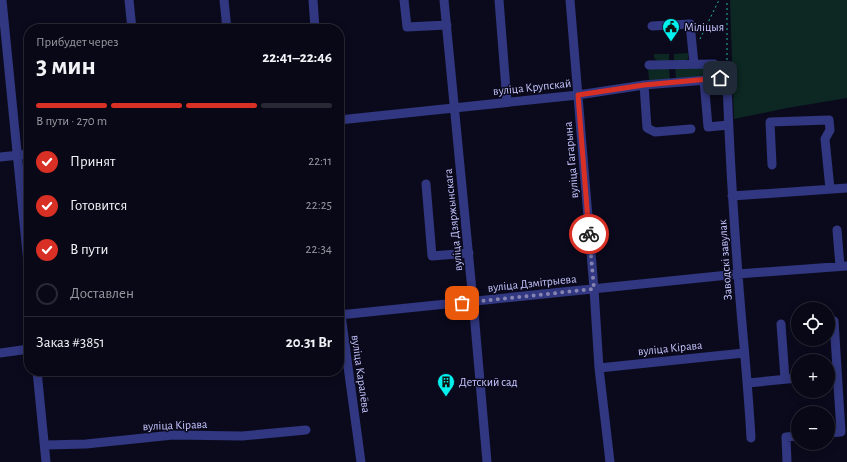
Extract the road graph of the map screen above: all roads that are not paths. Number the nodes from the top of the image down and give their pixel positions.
1 (2, 0) edge
2 (129, 0) edge
3 (224, 0) edge
4 (313, 0) edge
5 (404, 0) edge
6 (444, 0) edge
7 (499, 0) edge
8 (570, 0) edge
9 (131, 24) edge
10 (226, 24) edge
11 (315, 24) edge
12 (447, 25) junction
13 (652, 26) dead end
14 (694, 64) junction
15 (649, 65) dead end
16 (723, 79) junction
17 (704, 80) junction
18 (644, 85) junction
19 (578, 95) junction
20 (507, 102) junction
21 (455, 108) junction
22 (344, 119) edge
23 (728, 126) junction
24 (691, 129) dead end
25 (24, 155) edge
26 (17, 156) junction
27 (0, 157) edge
28 (772, 165) dead end
29 (426, 184) dead end
30 (847, 188) edge
31 (830, 189) junction
32 (732, 196) junction
33 (24, 221) edge
34 (837, 230) dead end
35 (469, 253) junction
36 (844, 266) edge
37 (738, 274) junction
38 (594, 289) junction
39 (473, 301) junction
40 (344, 315) edge
41 (781, 324) dead end
42 (835, 337) edge
43 (344, 343) edge
44 (24, 351) edge
45 (744, 352) junction
46 (0, 353) edge
47 (599, 368) junction
48 (38, 376) edge
49 (785, 379) junction
50 (791, 379) edge
51 (748, 383) junction
52 (306, 430) dead end
53 (835, 432) edge
54 (791, 437) edge
55 (751, 438) dead end
56 (45, 446) junction
57 (46, 462) edge
58 (361, 462) edge
59 (487, 462) edge
60 (610, 462) edge
61 (787, 462) edge

1 - 26 street
2 - 9 street
3 - 10 street
4 - 11 street
5 - 12 street
6 - 12 street, вуліца Дзяржынскага
7 - 20 street
8 - 19 street, вуліца Гагарына
12 - 21 street, вуліца Дзяржынскага
13 - 14 street
14 - 15 street
14 - 16 street
16 - 17 street, вуліца Крупскай
16 - 23 street, Заводскі завулак
17 - 18 street, вуліца Крупскай
17 - 23 street
18 - 19 street, вуліца Крупскай
18 - 24 street
19 - 20 street, вуліца Крупскай
19 - 38 street, вуліца Гагарына
20 - 21 street, вуліца Крупскай
21 - 22 street, вуліца Крупскай
21 - 35 street, вуліца Дзяржынскага
23 - 32 street, Заводскі завулак
25 - 26 street
26 - 27 street
26 - 33 street
28 - 31 street
29 - 35 street
30 - 31 street
31 - 32 street
32 - 37 street, Заводскі завулак
34 - 36 street
35 - 39 street, вуліца Дзяржынскага
36 - 37 street, вуліца Дзмітрыева
37 - 38 street, вуліца Дзмітрыева
37 - 45 street, Заводскі завулак
38 - 39 street, вуліца Дзмітрыева
38 - 47 street, вуліца Гагарына
39 - 40 street, вуліца Дзмітрыева
39 - 59 street, вуліца Дзяржынскага
41 - 49 street
42 - 53 street
43 - 58 street, вуліца Каралёва
44 - 46 street
45 - 47 street, вуліца Кірава
45 - 51 street, Заводскі завулак
47 - 60 street, вуліца Гагарына
48 - 56 street
49 - 50 street
49 - 51 street
51 - 55 street, Заводскі завулак
52 - 56 street, вуліца Кірава
54 - 61 street
56 - 57 street

